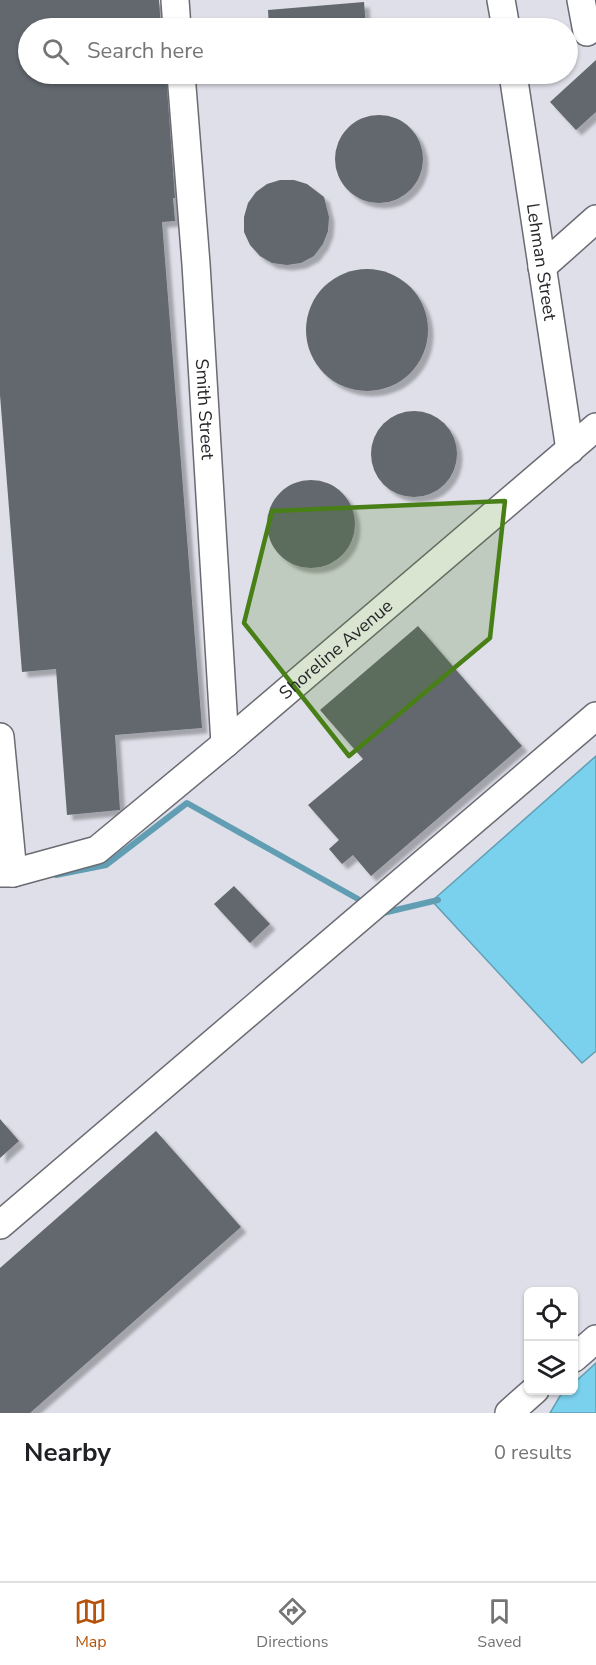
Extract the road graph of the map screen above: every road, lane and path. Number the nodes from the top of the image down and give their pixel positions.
1 (175, 0) edge
2 (501, 0) edge
3 (581, 0) edge
4 (176, 18) edge
5 (504, 18) edge
6 (586, 32) dead end
7 (182, 84) edge
8 (515, 84) edge
9 (596, 219) edge
10 (542, 267) junction
11 (596, 427) edge
12 (570, 450) junction
13 (596, 716) edge
14 (0, 737) edge
15 (225, 744) junction
16 (7, 873) edge
17 (3, 1216) edge
18 (596, 1339) edge
19 (578, 1354) edge
20 (529, 1395) edge
21 (509, 1413) edge

1 - 4 street
2 - 5 street
3 - 6 street
7 - 15 street, Smith Street
8 - 10 street, Lehman Street
9 - 10 street
10 - 12 street, Lehman Street
11 - 12 street, Shoreline Avenue
12 - 15 street, Shoreline Avenue
13 - 17 street
14 - 16 street
15 - 16 street, Shoreline Avenue
18 - 19 street
20 - 21 street

